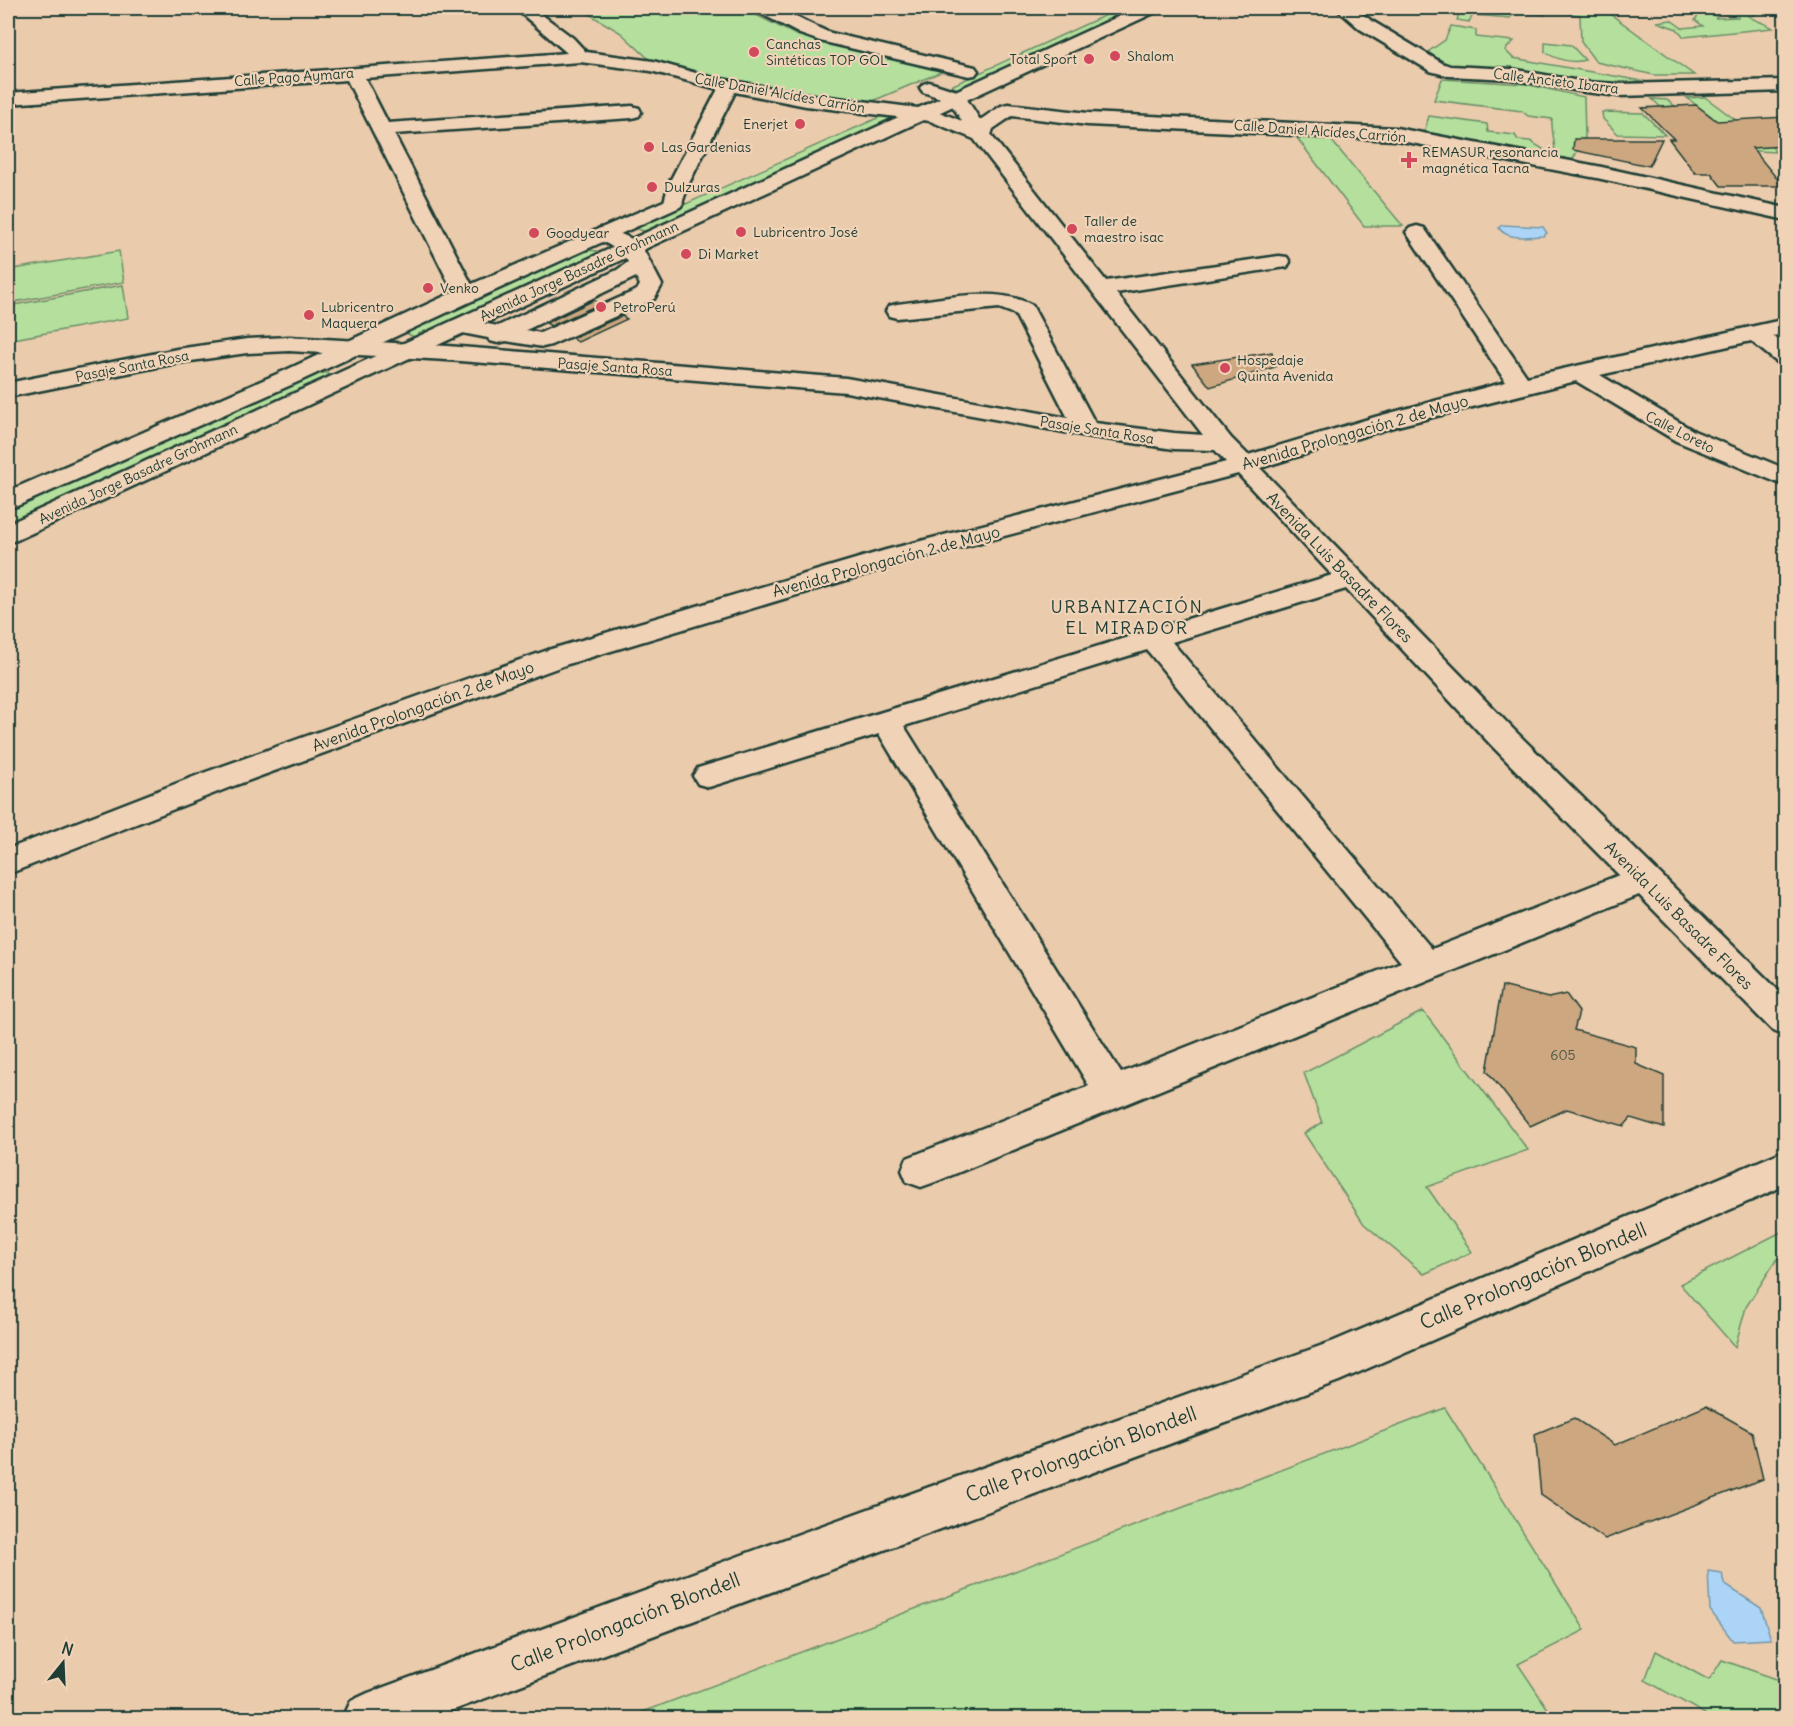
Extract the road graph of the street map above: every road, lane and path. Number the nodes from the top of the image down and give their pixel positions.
1 (523, 8) edge
2 (764, 8) edge
3 (1106, 8) edge
4 (1150, 8) edge
5 (1344, 8) edge
6 (580, 57) junction
7 (969, 71) junction
8 (354, 73) junction
9 (1003, 75) junction
10 (1785, 85) edge
11 (729, 86) junction
12 (929, 88) junction
13 (956, 97) junction
14 (8, 99) edge
15 (1008, 110) junction
16 (878, 111) junction
17 (632, 112) dead end
18 (918, 114) junction
19 (846, 125) dead end
20 (382, 129) junction
21 (981, 135) junction
22 (696, 193) dead end
23 (674, 202) junction
24 (1780, 211) edge
25 (1417, 232) dead end
26 (605, 233) junction
27 (635, 255) junction
28 (1279, 262) dead end
29 (1101, 288) junction
30 (466, 295) junction
31 (897, 311) dead end
32 (460, 326) junction
33 (1785, 326) edge
34 (501, 333) junction
35 (1755, 333) junction
36 (351, 348) junction
37 (406, 351) junction
38 (482, 356) junction
39 (1785, 358) edge
40 (1580, 373) junction
41 (1520, 386) junction
42 (8, 390) edge
43 (1086, 429) junction
44 (1222, 443) junction
45 (1243, 465) junction
46 (1785, 478) edge
47 (8, 500) edge
48 (8, 534) edge
49 (1350, 579) junction
50 (1153, 638) junction
51 (886, 721) junction
52 (709, 776) dead end
53 (8, 862) edge
54 (1643, 879) junction
55 (1426, 967) junction
56 (1785, 1021) edge
57 (1113, 1092) junction
58 (1785, 1167) edge
59 (921, 1170) dead end
60 (368, 1719) edge

1 - 6 main road
2 - 7 main road
3 - 7 main road
4 - 9 main road, Avenida Jorge Basadre Grohmann
5 - 10 main road, Calle Ancieto Ibarra
6 - 8 main road, Calle Pago Aymara
6 - 11 main road, Calle Daniel Alcídes Carrión
7 - 12 main road
8 - 14 main road, Calle Pago Aymara
8 - 20 main road
9 - 13 main road, Avenida Jorge Basadre Grohmann
9 - 15 main road
11 - 16 main road, Calle Daniel Alcídes Carrión
11 - 23 main road
12 - 13 main road
12 - 16 main road
13 - 18 main road, Avenida Jorge Basadre Grohmann
13 - 21 main road, Avenida Luis Basadre Flores
15 - 21 main road
15 - 24 main road, Calle Daniel Alcídes Carrión
16 - 18 main road, Calle Daniel Alcídes Carrión
16 - 19 main road
17 - 20 main road
18 - 21 main road, Calle Daniel Alcídes Carrión
18 - 27 main road, Avenida Jorge Basadre Grohmann
20 - 30 main road
21 - 29 main road, Avenida Luis Basadre Flores
22 - 23 main road, Avenida Jorge Basadre Grohmann
23 - 26 main road, Avenida Jorge Basadre Grohmann
25 - 41 main road
26 - 27 main road
26 - 30 main road, Avenida Jorge Basadre Grohmann
27 - 32 main road, Avenida Jorge Basadre Grohmann
27 - 34 main road
28 - 29 main road
29 - 44 main road, Avenida Luis Basadre Flores
30 - 36 main road, Avenida Jorge Basadre Grohmann
31 - 43 main road
32 - 34 main road
32 - 37 main road, Avenida Jorge Basadre Grohmann
33 - 35 main road, Avenida Prolongación 2 de Mayo
34 - 38 main road
35 - 39 main road
35 - 40 main road, Avenida Prolongación 2 de Mayo
36 - 37 main road, Pasaje Santa Rosa
36 - 42 main road, Pasaje Santa Rosa
36 - 47 main road, Avenida Jorge Basadre Grohmann
37 - 38 main road, Pasaje Santa Rosa
37 - 48 main road, Avenida Jorge Basadre Grohmann
38 - 43 main road, Pasaje Santa Rosa
40 - 41 main road, Avenida Prolongación 2 de Mayo
40 - 46 main road, Calle Loreto
41 - 45 main road, Avenida Prolongación 2 de Mayo
43 - 44 main road, Pasaje Santa Rosa
44 - 45 main road, Avenida Luis Basadre Flores
45 - 49 main road, Avenida Luis Basadre Flores
45 - 53 main road, Avenida Prolongación 2 de Mayo
49 - 50 main road
49 - 54 main road, Avenida Luis Basadre Flores
50 - 51 main road
50 - 55 main road
51 - 52 main road
51 - 57 main road
54 - 55 main road
54 - 56 main road, Avenida Luis Basadre Flores
55 - 57 main road
57 - 59 main road
58 - 60 main road, Calle Prolongación Blondell

